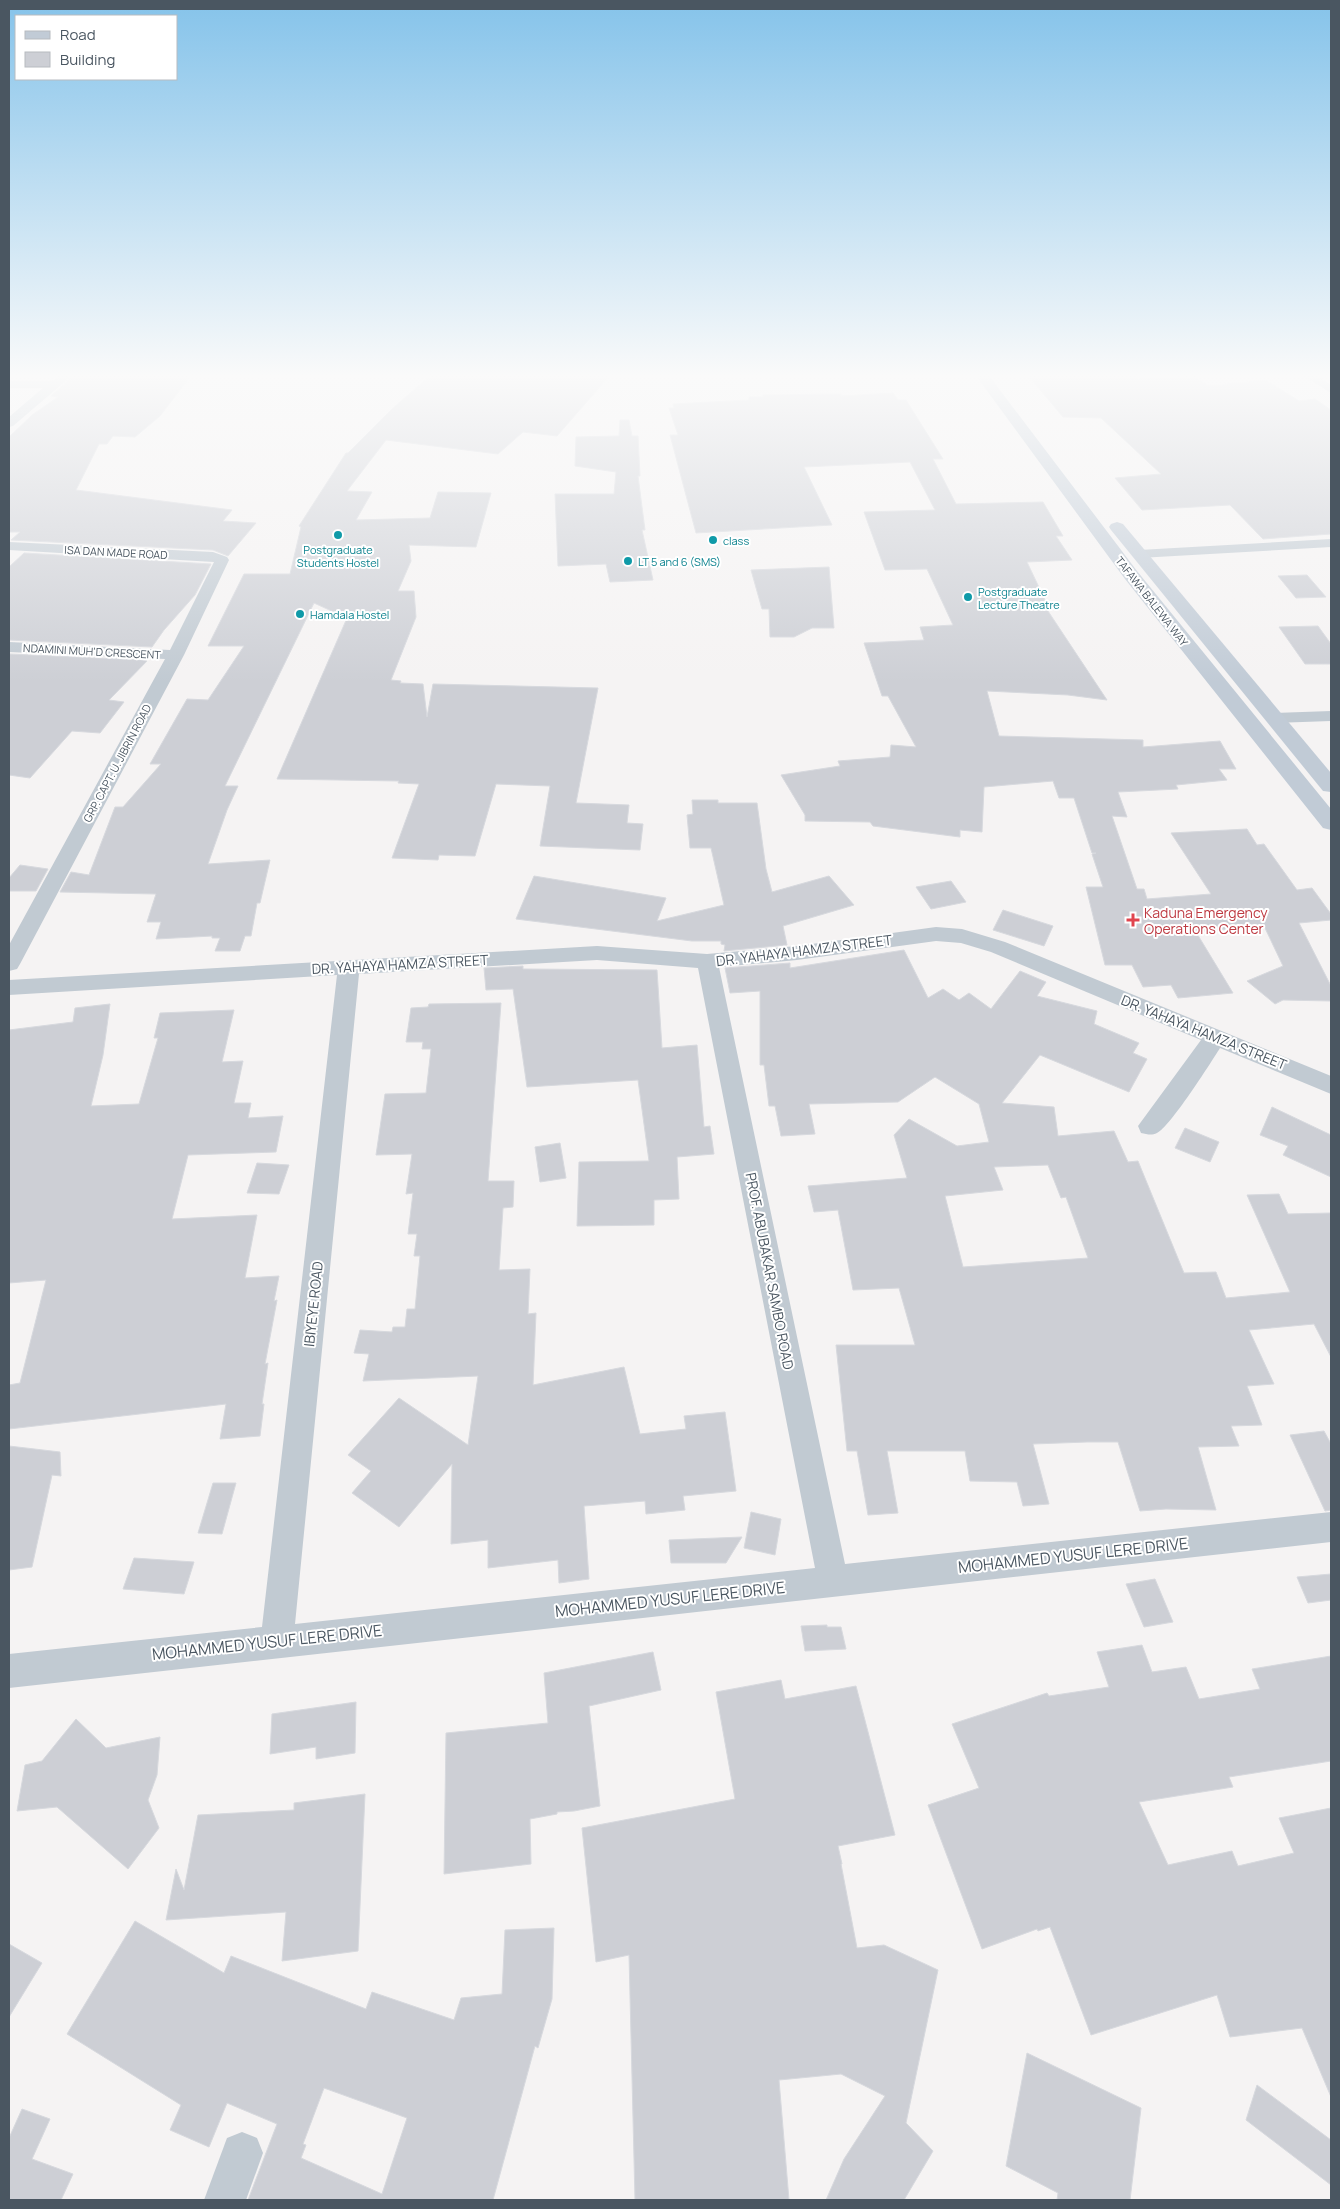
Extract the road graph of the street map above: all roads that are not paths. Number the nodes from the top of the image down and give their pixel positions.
1 (1057, 476) edge
2 (1076, 476) edge
3 (1331, 543) edge
4 (9, 546) edge
5 (1331, 557) edge
6 (222, 560) joint
7 (1144, 560) junction
8 (9, 647) edge
9 (176, 655) junction
10 (1331, 716) edge
11 (1274, 718) junction
12 (1331, 786) edge
13 (1331, 823) edge
14 (708, 961) junction
15 (9, 964) edge
16 (349, 967) junction
17 (9, 987) edge
18 (1216, 1037) junction
19 (1331, 1085) edge
20 (1150, 1126) dead end
21 (1331, 1527) edge
22 (833, 1582) junction
23 (277, 1641) junction
24 (9, 1671) edge
25 (242, 2153) dead end
26 (225, 2200) edge

1 - 13 main road, TAFAWA BALEWA WAY
2 - 7 main road, TAFAWA BALEWA WAY
3 - 7 street
4 - 6 street, ISA DAN MADE ROAD
5 - 7 street
6 - 9 street, GRP. CAPT. U. JIBRIN ROAD
7 - 11 main road, TAFAWA BALEWA WAY
8 - 9 street, NDAMINI MUH'D CRESCENT
9 - 15 street, GRP. CAPT. U. JIBRIN ROAD
10 - 11 street
11 - 12 main road, TAFAWA BALEWA WAY
14 - 16 street, DR. YAHAYA HAMZA STREET
14 - 18 street, DR. YAHAYA HAMZA STREET
14 - 22 street, PROF. ABUBAKAR SAMBO ROAD
16 - 17 street, DR. YAHAYA HAMZA STREET
16 - 23 street, IBIYEYE ROAD
18 - 19 street, DR. YAHAYA HAMZA STREET
18 - 20 street
21 - 22 street, MOHAMMED YUSUF LERE DRIVE
22 - 23 street, MOHAMMED YUSUF LERE DRIVE
23 - 24 street, MOHAMMED YUSUF LERE DRIVE
25 - 26 street

